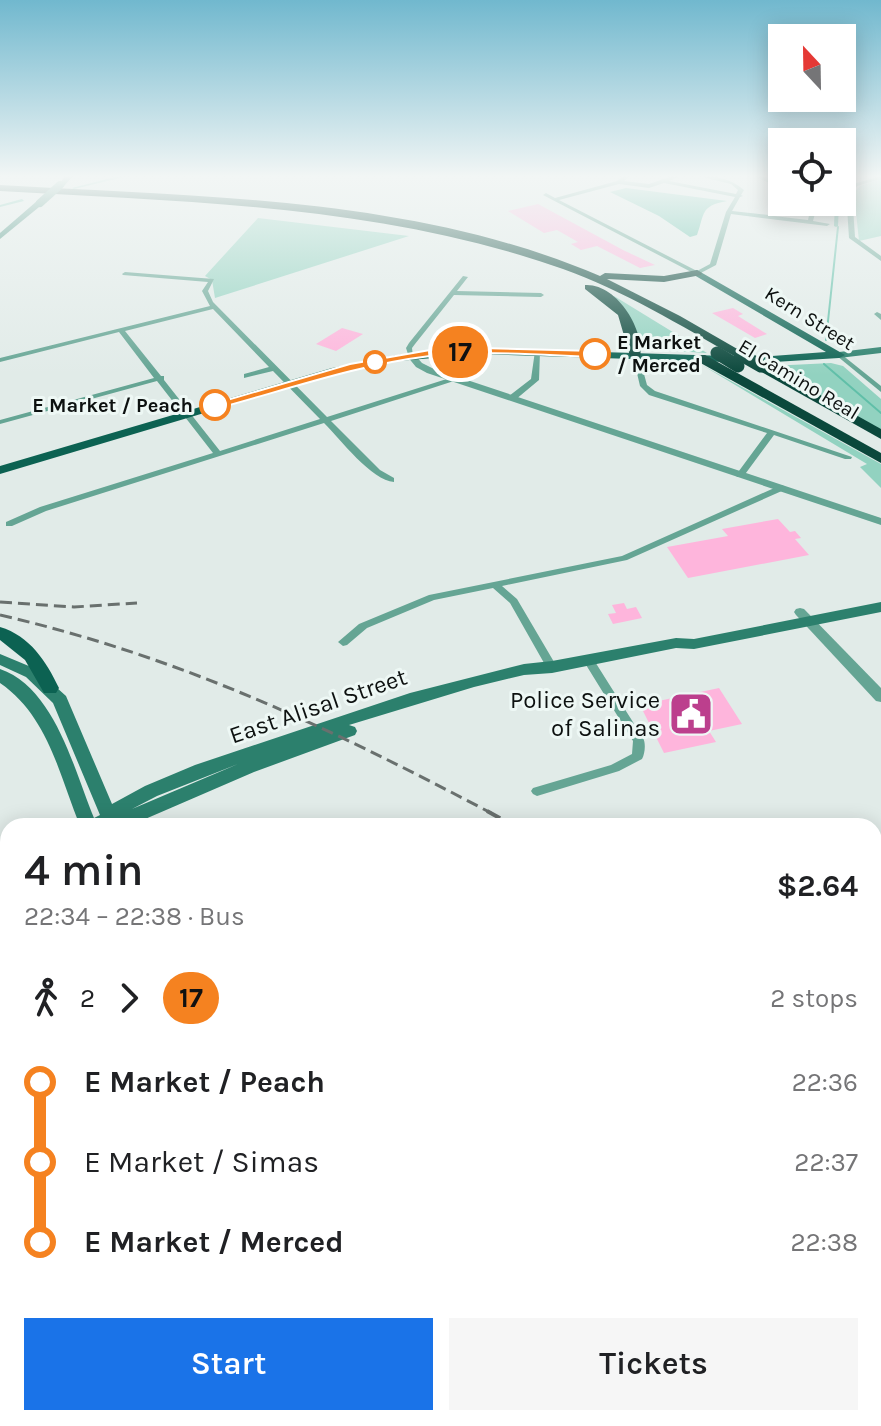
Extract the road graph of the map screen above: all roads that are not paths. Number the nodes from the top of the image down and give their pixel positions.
1 (461, 242) edge
2 (488, 242) edge
3 (640, 242) edge
4 (720, 242) edge
5 (857, 242) edge
6 (881, 259) edge
7 (549, 260) junction
8 (561, 272) junction
9 (697, 273) junction
10 (125, 274) dead end
11 (465, 277) dead end
12 (454, 293) junction
13 (541, 295) dead end
14 (214, 307) junction
15 (121, 330) junction
16 (802, 333) junction
17 (719, 348) junction
18 (881, 350) edge
19 (537, 352) junction
20 (839, 355) junction
21 (411, 356) junction
22 (636, 356) junction
23 (701, 358) junction
24 (800, 359) junction
25 (0, 360) edge
26 (739, 360) junction
27 (274, 368) junction
28 (247, 376) dead end
29 (161, 378) junction
30 (456, 379) junction
31 (290, 384) junction
32 (881, 390) edge
33 (512, 398) junction
34 (187, 413) junction
35 (326, 420) junction
36 (0, 422) edge
37 (772, 432) junction
38 (881, 435) edge
39 (881, 452) edge
40 (218, 454) junction
41 (44, 457) junction
42 (848, 457) dead end
43 (881, 459) edge
44 (0, 470) edge
45 (740, 475) junction
46 (0, 477) edge
47 (391, 480) dead end
48 (781, 488) junction
49 (881, 522) edge
50 (9, 524) dead end
51 (494, 584) junction
52 (881, 596) edge
53 (881, 607) edge
54 (805, 617) junction
55 (0, 633) edge
56 (343, 642) dead end
57 (0, 659) edge
58 (588, 660) junction
59 (552, 667) junction
60 (0, 675) edge
61 (50, 688) junction
62 (881, 697) edge
63 (537, 791) dead end
64 (99, 818) edge
65 (100, 818) edge
66 (129, 818) edge

1 - 8 highway, El Camino Real
2 - 7 highway, El Camino Real
3 - 9 street, Kern Street
4 - 9 street
5 - 6 street
7 - 9 highway
7 - 17 highway, El Camino Real
8 - 17 highway, El Camino Real
8 - 22 highway
9 - 16 main road, Kern Street
9 - 17 highway
10 - 14 street
11 - 12 street
12 - 13 street
12 - 21 street
14 - 15 street
14 - 27 street
15 - 25 street
15 - 29 street
16 - 20 main road, Kern Street
16 - 24 main road
17 - 26 highway, El Camino Real, bridge
18 - 20 main road
19 - 21 main road
19 - 22 main road
19 - 33 street
20 - 24 main road
20 - 32 street, Kern Street
21 - 30 street
21 - 31 main road
22 - 23 main road
22 - 37 street
23 - 24 main road
23 - 43 highway
26 - 38 highway, El Camino Real, bridge
26 - 39 highway, El Camino Real
27 - 28 street
27 - 31 street
29 - 34 street
29 - 36 street
30 - 33 street
30 - 35 street
31 - 34 main road
31 - 35 street
33 - 45 street
34 - 40 street
34 - 41 main road
35 - 40 street
35 - 47 street
37 - 42 street
37 - 45 street
40 - 50 street
41 - 44 main road
41 - 46 main road
45 - 48 street
48 - 49 street
48 - 51 street
51 - 56 street
51 - 59 street
52 - 54 main road, East Alisal Street
53 - 54 main road, East Alisal Street
54 - 58 main road, East Alisal Street
54 - 62 street
55 - 61 main road
57 - 61 main road
58 - 59 main road, East Alisal Street
58 - 63 street
59 - 66 main road, East Alisal Street
60 - 64 main road
61 - 65 main road

